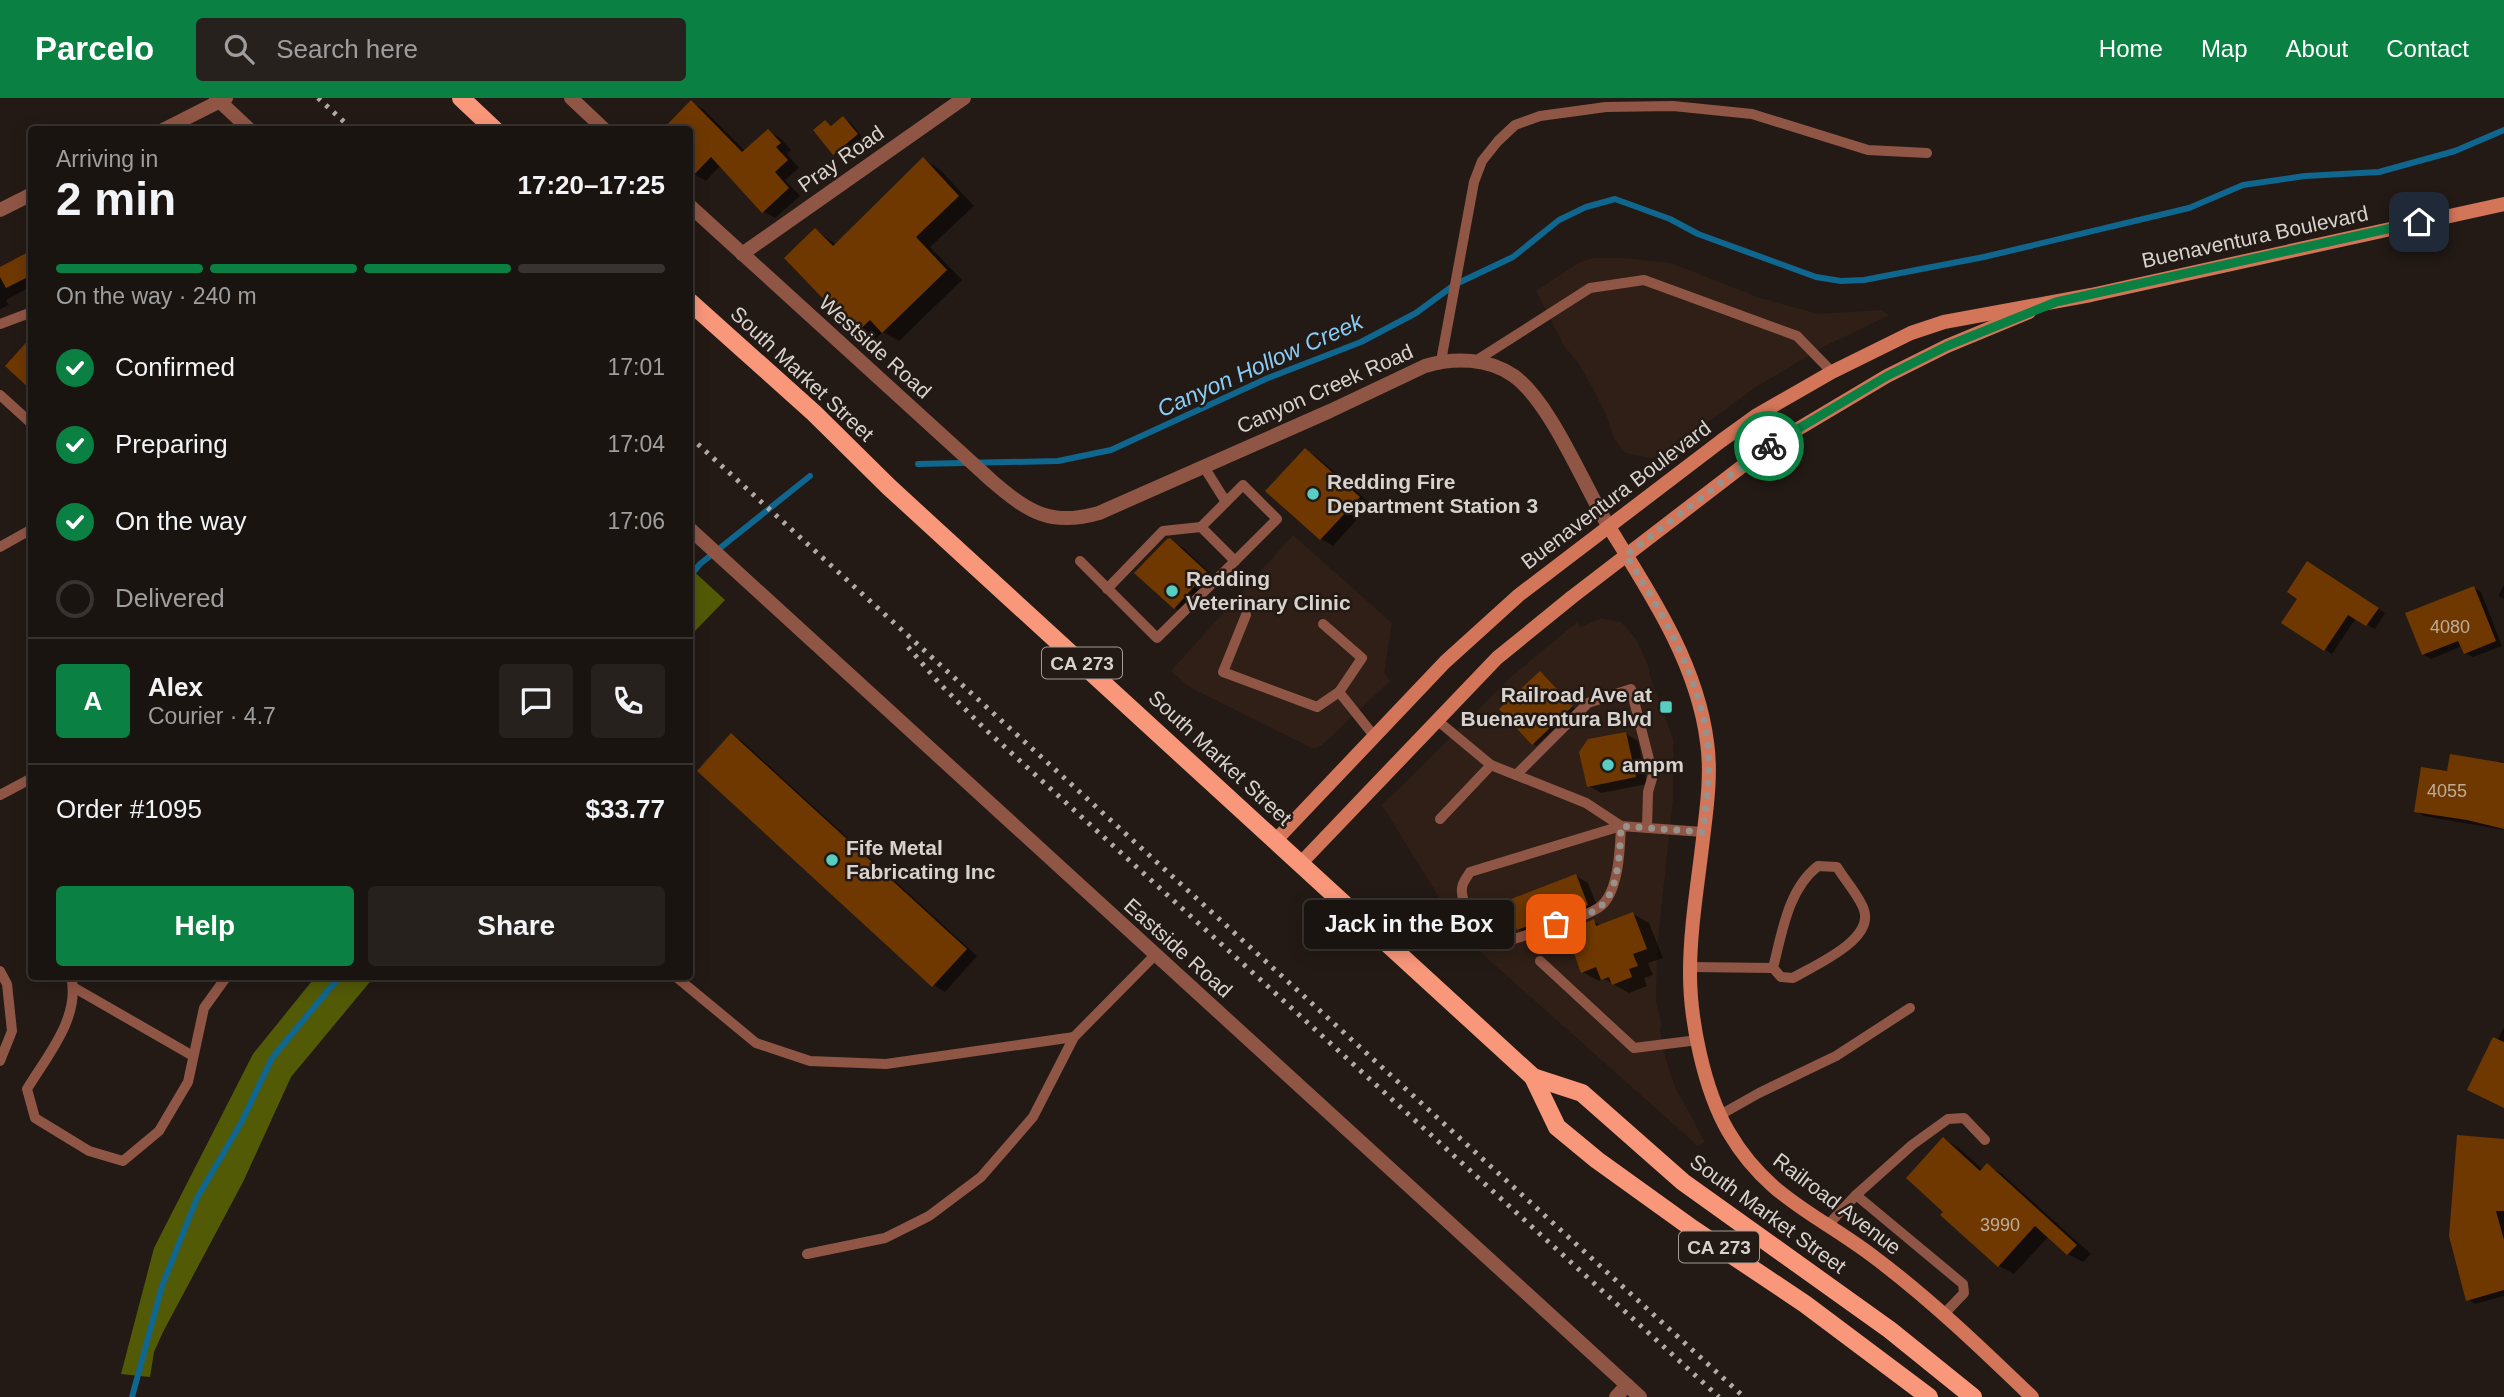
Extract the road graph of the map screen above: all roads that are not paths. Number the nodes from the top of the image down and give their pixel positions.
1 (461, 98) edge
2 (964, 98) edge
3 (221, 99) edge
4 (579, 101) edge
5 (170, 126) edge
6 (246, 126) edge
7 (491, 126) edge
8 (601, 126) edge
9 (1927, 153) dead end
10 (28, 196) edge
11 (2504, 204) edge
12 (693, 209) edge
13 (0, 210) edge
14 (742, 254) junction
15 (2056, 302) junction
16 (693, 305) edge
17 (28, 314) edge
18 (0, 324) edge
19 (1441, 361) junction
20 (1474, 362) junction
21 (1832, 372) junction
22 (0, 395) edge
23 (28, 420) edge
24 (1205, 467) junction
25 (1226, 502) junction
26 (1037, 513) joint
27 (1201, 527) junction
28 (1609, 527) junction
29 (28, 531) edge
30 (693, 532) edge
31 (3, 542) edge
32 (1626, 555) junction
33 (1080, 561) dead end
34 (1236, 561) junction
35 (1107, 589) junction
36 (1246, 615) dead end
37 (1323, 624) dead end
38 (1339, 692) junction
39 (1438, 721) junction
40 (1375, 737) junction
41 (1491, 765) junction
42 (1516, 775) junction
43 (28, 780) edge
44 (0, 795) edge
45 (1440, 819) dead end
46 (1621, 826) junction
47 (1647, 828) junction
48 (1703, 832) junction
49 (1276, 839) junction
50 (1300, 864) junction
51 (1155, 956) junction
52 (1541, 961) dead end
53 (1691, 967) junction
54 (1773, 968) junction
55 (0, 971) edge
56 (224, 980) edge
57 (680, 980) edge
58 (72, 982) edge
59 (1910, 1008) dead end
60 (1074, 1037) junction
61 (1698, 1040) junction
62 (193, 1056) junction
63 (0, 1061) edge
64 (1532, 1077) junction
65 (1720, 1115) junction
66 (1985, 1140) dead end
67 (1856, 1195) junction
68 (1827, 1226) junction
69 (807, 1254) dead end
70 (1944, 1314) junction
71 (1627, 1385) junction
72 (1616, 1397) edge
73 (1640, 1397) edge
74 (1929, 1397) edge
75 (1973, 1397) edge
76 (2032, 1397) edge

1 - 7 main road
2 - 14 street, Pray Road
3 - 5 street
3 - 6 street
4 - 8 street
9 - 19 lane
10 - 13 street
11 - 15 main road, Buenaventura Boulevard
12 - 14 street, Westside Road
14 - 26 street, Westside Road
15 - 21 main road, Buenaventura Boulevard
15 - 32 main road, Buenaventura Boulevard
16 - 49 main road, South Market Street / CA 273
17 - 18 lane
19 - 20 street, Canyon Creek Road
19 - 24 street, Canyon Creek Road
20 - 21 lane
20 - 28 street, Canyon Creek Road
21 - 28 main road, Buenaventura Boulevard
22 - 23 lane
24 - 25 lane
24 - 26 street, Canyon Creek Road
25 - 27 lane
25 - 34 lane
27 - 34 lane
27 - 35 lane
28 - 32 main road, Canyon Creek Road
28 - 40 main road, Buenaventura Boulevard
29 - 31 lane
30 - 51 street, Eastside Road
32 - 39 main road, Buenaventura Boulevard
32 - 48 main road, Railroad Avenue
33 - 35 lane
34 - 35 lane
36 - 38 lane
37 - 38 lane
38 - 40 lane
39 - 41 lane
39 - 50 main road, Buenaventura Boulevard
40 - 49 main road, Buenaventura Boulevard
41 - 42 lane
41 - 45 lane
42 - 46 lane
42 - 47 lane
43 - 44 lane
46 - 46 lane
46 - 47 lane
47 - 48 lane
48 - 53 main road, Railroad Avenue
49 - 50 main road, South Market Street / CA 273
50 - 64 main road, South Market Street / CA 273
51 - 60 lane
51 - 71 street, Eastside Road
52 - 61 lane
53 - 54 lane
53 - 61 main road, Railroad Avenue
54 - 54 lane
55 - 63 lane
56 - 62 lane
57 - 60 lane
58 - 62 lane
58 - 62 lane
59 - 65 lane
60 - 69 lane
61 - 65 main road, Railroad Avenue
64 - 74 main road, South Market Street / CA 273
64 - 75 main road, South Market Street / CA 273
65 - 68 main road, Railroad Avenue
66 - 67 lane
67 - 68 lane
67 - 70 lane
68 - 70 main road, Railroad Avenue
70 - 76 main road, Railroad Avenue
71 - 72 street
71 - 73 street, Eastside Road

